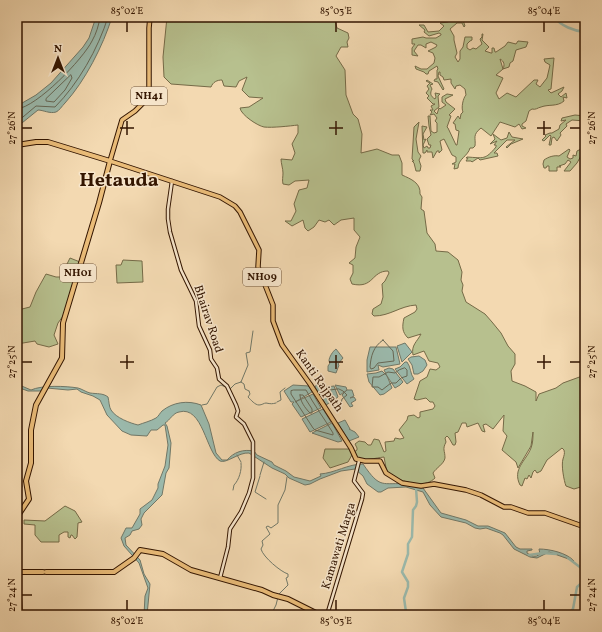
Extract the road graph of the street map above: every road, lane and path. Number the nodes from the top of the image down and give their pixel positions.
1 (150, 17) edge
2 (17, 145) edge
3 (110, 161) junction
4 (172, 181) junction
5 (359, 462) junction
6 (17, 523) edge
7 (585, 527) edge
8 (17, 561) edge
9 (18, 572) edge
10 (220, 578) junction
11 (20, 615) edge
12 (320, 615) edge
13 (327, 615) edge

1 - 3 main road, NH41
2 - 3 highway
3 - 4 main road, Kanti Rajpath / NH09
3 - 6 highway, NH01
4 - 5 main road, Kanti Rajpath / NH09
4 - 10 main road, Bhairav Road
5 - 7 main road
5 - 13 main road, Kamawati Marga
8 - 9 highway
9 - 10 highway
9 - 11 highway
10 - 12 highway

